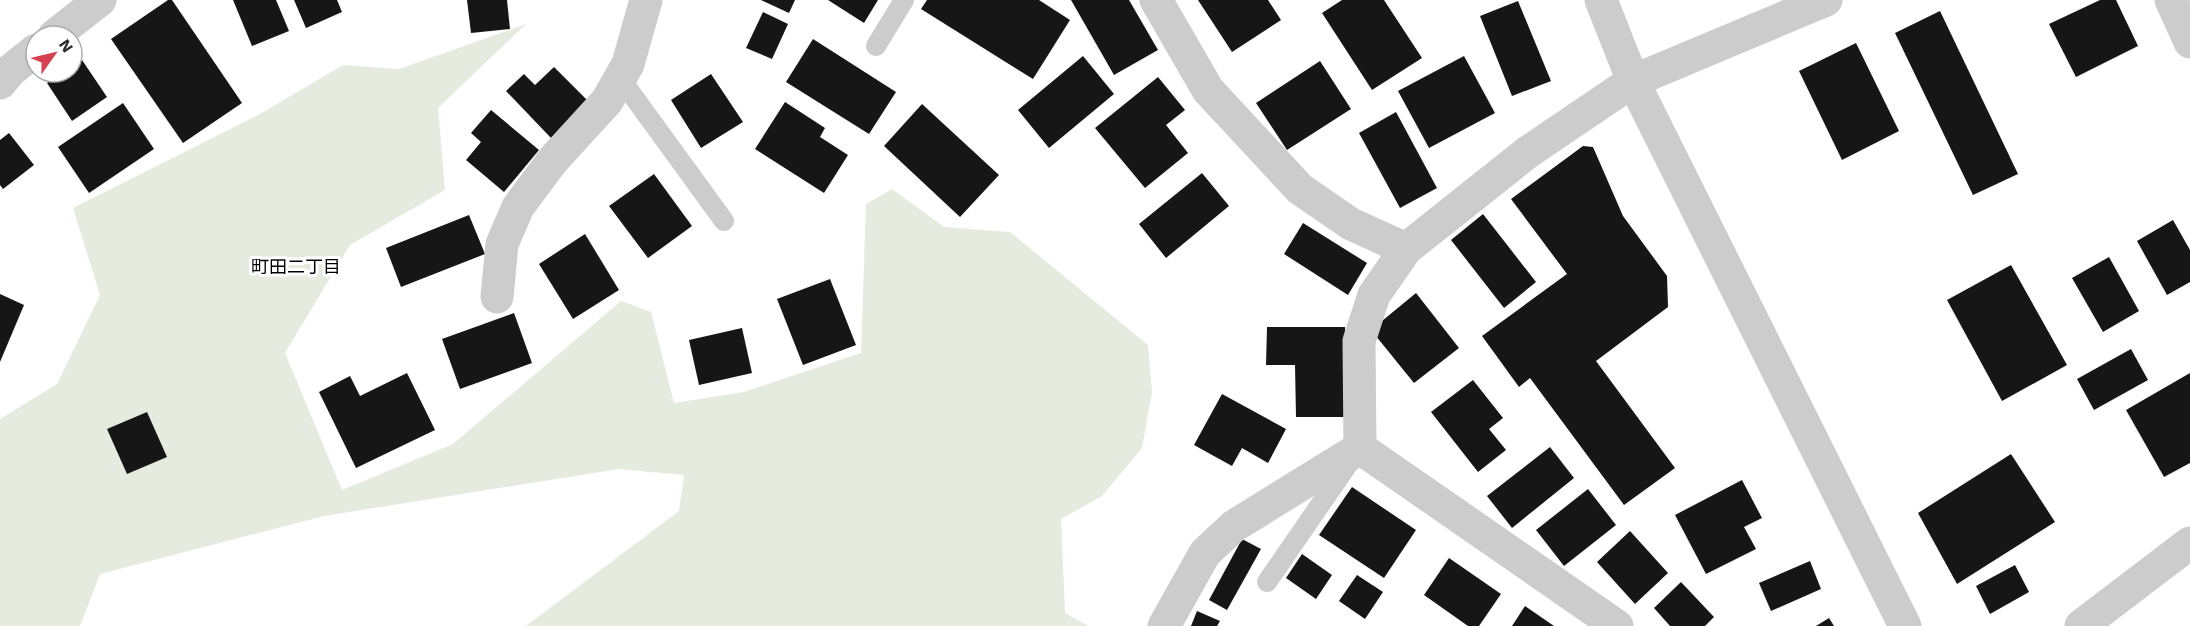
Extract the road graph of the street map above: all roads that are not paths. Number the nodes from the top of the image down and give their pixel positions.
1 (100, 0) edge
2 (646, 0) edge
3 (904, 0) edge
4 (1156, 0) edge
5 (1601, 0) edge
6 (1826, 0) edge
7 (2171, 0) edge
8 (69, 24) edge
9 (2190, 42) edge
10 (876, 46) dead end
11 (24, 60) edge
12 (620, 78) junction
13 (1633, 81) junction
14 (0, 83) edge
15 (724, 221) dead end
16 (1406, 249) junction
17 (497, 297) dead end
18 (1360, 448) junction
19 (2190, 543) edge
20 (1267, 582) dead end
21 (1164, 626) edge
22 (1617, 626) edge
23 (1905, 626) edge
24 (2081, 626) edge

1 - 8 street
2 - 12 street
3 - 10 lane
4 - 16 street
5 - 13 street
6 - 13 street
7 - 9 street
11 - 14 street
12 - 15 lane
12 - 17 street
13 - 16 street
13 - 23 street
16 - 18 street
18 - 20 lane
18 - 21 street
18 - 22 street
19 - 24 street

